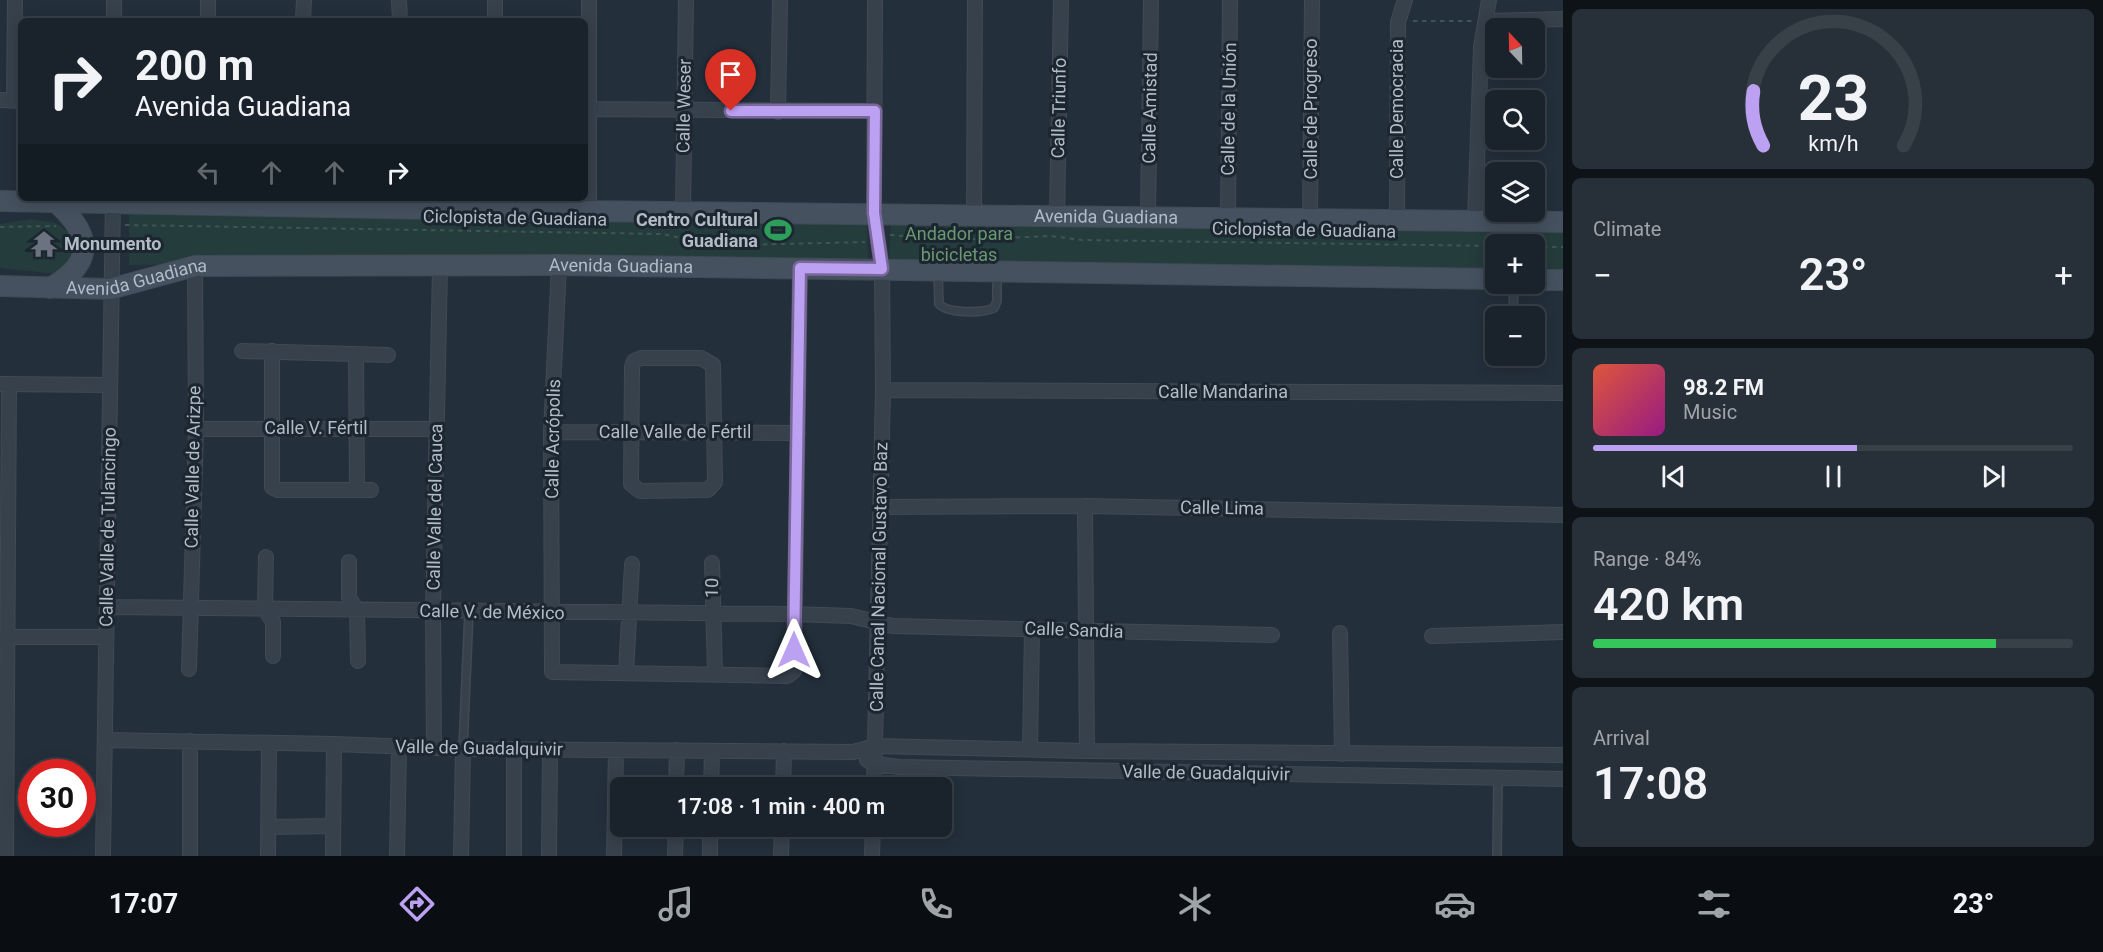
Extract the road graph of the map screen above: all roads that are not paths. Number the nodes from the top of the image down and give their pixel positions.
1 (15, 0) edge
2 (114, 0) edge
3 (208, 0) edge
4 (304, 0) edge
5 (399, 0) edge
6 (495, 0) edge
7 (589, 0) edge
8 (686, 0) edge
9 (780, 0) edge
10 (875, 0) edge
11 (975, 0) edge
12 (1061, 0) edge
13 (1151, 0) edge
14 (1230, 0) edge
15 (1312, 0) edge
16 (1405, 0) edge
17 (1489, 0) edge
18 (114, 18) edge
19 (208, 18) edge
20 (303, 18) edge
21 (400, 18) edge
22 (495, 18) edge
23 (1487, 18) edge
24 (1545, 19) edge
25 (1563, 19) edge
26 (1485, 30) edge
27 (588, 54) edge
28 (12, 101) edge
29 (588, 109) edge
30 (684, 111) junction
31 (875, 111) junction
32 (778, 112) junction
33 (588, 160) edge
34 (2, 201) edge
35 (84, 201) edge
36 (112, 201) edge
37 (206, 201) edge
38 (57, 202) junction
39 (301, 202) edge
40 (492, 204) edge
41 (589, 211) junction
42 (683, 212) junction
43 (874, 213) junction
44 (974, 216) junction
45 (1057, 216) junction
46 (1148, 217) junction
47 (1228, 218) junction
48 (1310, 219) junction
49 (1397, 220) junction
50 (1475, 221) junction
51 (1563, 222) edge
52 (559, 265) junction
53 (195, 266) junction
54 (441, 266) junction
55 (800, 268) junction
56 (882, 269) junction
57 (938, 270) junction
58 (997, 270) junction
59 (1485, 279) edge
60 (1545, 280) edge
61 (1563, 280) edge
62 (4, 286) edge
63 (50, 288) junction
64 (110, 289) junction
65 (242, 351) dead end
66 (272, 351) junction
67 (356, 354) junction
68 (388, 355) dead end
69 (5, 384) edge
70 (110, 385) junction
71 (883, 390) junction
72 (1563, 393) edge
73 (272, 428) junction
74 (196, 429) junction
75 (358, 429) junction
76 (436, 429) junction
77 (551, 432) junction
78 (631, 432) junction
79 (716, 433) junction
80 (798, 433) junction
81 (1085, 506) junction
82 (881, 507) junction
83 (1563, 515) edge
84 (266, 557) dead end
85 (350, 562) dead end
86 (712, 563) dead end
87 (632, 564) dead end
88 (107, 607) junction
89 (189, 608) junction
90 (265, 609) junction
91 (357, 610) junction
92 (433, 610) junction
93 (469, 611) junction
94 (553, 613) junction
95 (629, 613) junction
96 (712, 613) junction
97 (794, 614) junction
98 (877, 621) junction
99 (1032, 629) junction
100 (1084, 631) junction
101 (1563, 632) edge
102 (1340, 633) dead end
103 (1272, 635) dead end
104 (1432, 636) dead end
105 (5, 637) edge
106 (106, 637) junction
107 (273, 656) dead end
108 (358, 661) dead end
109 (189, 669) dead end
110 (626, 673) junction
111 (715, 674) junction
112 (105, 740) junction
113 (190, 741) junction
114 (269, 743) junction
115 (334, 744) junction
116 (875, 746) junction
117 (399, 747) junction
118 (434, 748) junction
119 (1030, 748) junction
120 (463, 749) junction
121 (514, 749) junction
122 (550, 750) junction
123 (616, 750) junction
124 (677, 750) junction
125 (712, 751) junction
126 (784, 751) junction
127 (1087, 751) junction
128 (853, 752) junction
129 (1342, 754) junction
130 (1563, 755) edge
131 (875, 764) junction
132 (676, 777) edge
133 (711, 777) edge
134 (783, 777) edge
135 (874, 777) edge
136 (1498, 778) junction
137 (1563, 778) edge
138 (333, 826) junction
139 (268, 827) junction
140 (676, 837) edge
141 (710, 837) edge
142 (782, 837) edge
143 (873, 837) edge
144 (6, 856) edge
145 (102, 856) edge
146 (190, 856) edge
147 (268, 856) edge
148 (333, 856) edge
149 (397, 856) edge
150 (461, 856) edge
151 (514, 856) edge
152 (549, 856) edge
153 (614, 856) edge
154 (675, 856) edge
155 (710, 856) edge
156 (781, 856) edge
157 (872, 856) edge
158 (1497, 856) edge

1 - 28 street
2 - 18 street
3 - 19 street
4 - 20 street
5 - 21 street
6 - 22 street
7 - 27 street
8 - 30 street, Calle Weser
9 - 32 street
10 - 31 street, Calle Canal Nacional Gustavo Baz
11 - 44 street
12 - 45 street, Calle Triunfo
13 - 46 street, Calle Amistad
14 - 47 street, Calle de la Unión
15 - 48 street, Calle de Progreso
16 - 49 street, Calle Democracia
17 - 23 street
24 - 25 street
26 - 50 street
29 - 30 street
30 - 32 street
30 - 42 street, Calle Weser
31 - 32 street
31 - 43 street, Calle Canal Nacional Gustavo Baz
33 - 41 street
34 - 38 street, Avenida Guadiana
35 - 38 street, Avenida Guadiana
36 - 64 street, Calle Valle de Tulancingo
37 - 39 street, Avenida Guadiana
38 - 63 street
39 - 40 street, Avenida Guadiana
40 - 41 street, Avenida Guadiana
41 - 42 street, Avenida Guadiana
42 - 43 street, Avenida Guadiana
43 - 44 street, Avenida Guadiana
43 - 56 street, Calle Canal Nacional Gustavo Baz
44 - 45 street, Avenida Guadiana
45 - 46 street, Avenida Guadiana
46 - 47 street, Avenida Guadiana
47 - 48 street, Avenida Guadiana
48 - 49 street, Avenida Guadiana
49 - 50 street, Avenida Guadiana
50 - 51 street, Avenida Guadiana
52 - 54 street, Avenida Guadiana
52 - 55 street, Avenida Guadiana
52 - 77 street, Calle Acrópolis
53 - 54 street, Avenida Guadiana
53 - 64 street, Avenida Guadiana
53 - 74 street, Calle Valle de Arizpe
54 - 76 street, Calle Valle del Cauca
55 - 56 street, Avenida Guadiana
55 - 80 street
56 - 57 street, Avenida Guadiana
56 - 71 street, Calle Canal Nacional Gustavo Baz
57 - 58 street, Avenida Guadiana
57 - 58 lane
58 - 59 street, Avenida Guadiana
60 - 61 street
62 - 63 street, Avenida Guadiana
63 - 64 street, Avenida Guadiana
64 - 70 street, Calle Valle de Tulancingo
65 - 66 street
66 - 67 street
66 - 73 street
67 - 68 street
67 - 75 street
69 - 70 street
69 - 105 street
70 - 88 street, Calle Valle de Tulancingo
71 - 72 street, Calle Mandarina
71 - 82 street, Calle Canal Nacional Gustavo Baz
73 - 74 street, Calle V. Fértil
73 - 75 street, Calle V. Fértil
73 - 75 street
74 - 89 street, Calle Valle de Arizpe
75 - 76 street, Calle V. Fértil
76 - 92 street, Calle Valle del Cauca
77 - 78 street, Calle Valle de Fértil
77 - 94 street, Calle Acrópolis
78 - 79 street, Calle Valle de Fértil
78 - 79 street
78 - 79 street
79 - 80 street, Calle Valle de Fértil
80 - 97 street
81 - 82 street, Calle Lima
81 - 83 street, Calle Lima
81 - 100 street
82 - 98 street, Calle Canal Nacional Gustavo Baz
84 - 90 street
85 - 91 street
86 - 96 street, 10
87 - 95 street
88 - 89 street, Calle V. de México
88 - 106 street, Calle Valle de Tulancingo
89 - 90 street, Calle V. de México
89 - 109 street, Calle Valle de Arizpe
90 - 91 street, Calle V. de México
90 - 107 street
91 - 92 street, Calle V. de México
91 - 108 street
92 - 93 street, Calle V. de México
92 - 118 street, Calle Valle del Cauca
93 - 94 street, Calle V. de México
93 - 120 lane
94 - 95 street, Calle V. de México
94 - 110 street, Calle Acrópolis
95 - 96 street, Calle V. de México
95 - 110 street
96 - 97 street, Calle V. de México
96 - 111 street, 10
97 - 98 street, Calle V. de México
97 - 111 street
98 - 99 street, Calle Sandia
98 - 116 street, Calle Canal Nacional Gustavo Baz
99 - 100 street, Calle Sandia
99 - 119 street
100 - 103 street, Calle Sandia
100 - 127 street
101 - 104 street
102 - 129 street
105 - 106 street
105 - 144 street
106 - 112 street, Calle Valle de Tulancingo
110 - 111 street
112 - 113 street, Valle de Guadalquivir
112 - 145 street, Calle Valle de Tulancingo
113 - 114 street, Valle de Guadalquivir
113 - 146 street
114 - 115 street, Valle de Guadalquivir
114 - 139 street
115 - 117 street, Valle de Guadalquivir
115 - 138 street
116 - 119 street, Valle de Guadalquivir
116 - 128 street, Valle de Guadalquivir
116 - 131 street, Calle Canal Nacional Gustavo Baz
117 - 118 street, Valle de Guadalquivir
117 - 149 street
118 - 120 street, Valle de Guadalquivir
119 - 127 street, Valle de Guadalquivir
120 - 121 street, Valle de Guadalquivir
120 - 150 street
121 - 122 street, Valle de Guadalquivir
121 - 151 street
122 - 123 street, Valle de Guadalquivir
122 - 152 street
123 - 124 street, Valle de Guadalquivir
123 - 153 street
124 - 125 street, Valle de Guadalquivir
124 - 132 street
125 - 126 street, Valle de Guadalquivir
125 - 133 street
126 - 128 street, Valle de Guadalquivir
126 - 134 street
127 - 129 street, Valle de Guadalquivir
128 - 131 street, Valle de Guadalquivir
129 - 130 street, Valle de Guadalquivir
131 - 135 street, Calle Canal Nacional Gustavo Baz
131 - 136 street, Valle de Guadalquivir
136 - 137 street, Valle de Guadalquivir
136 - 158 lane
138 - 139 street
138 - 148 street
139 - 147 street
140 - 154 street
141 - 155 street
142 - 156 street
143 - 157 street

